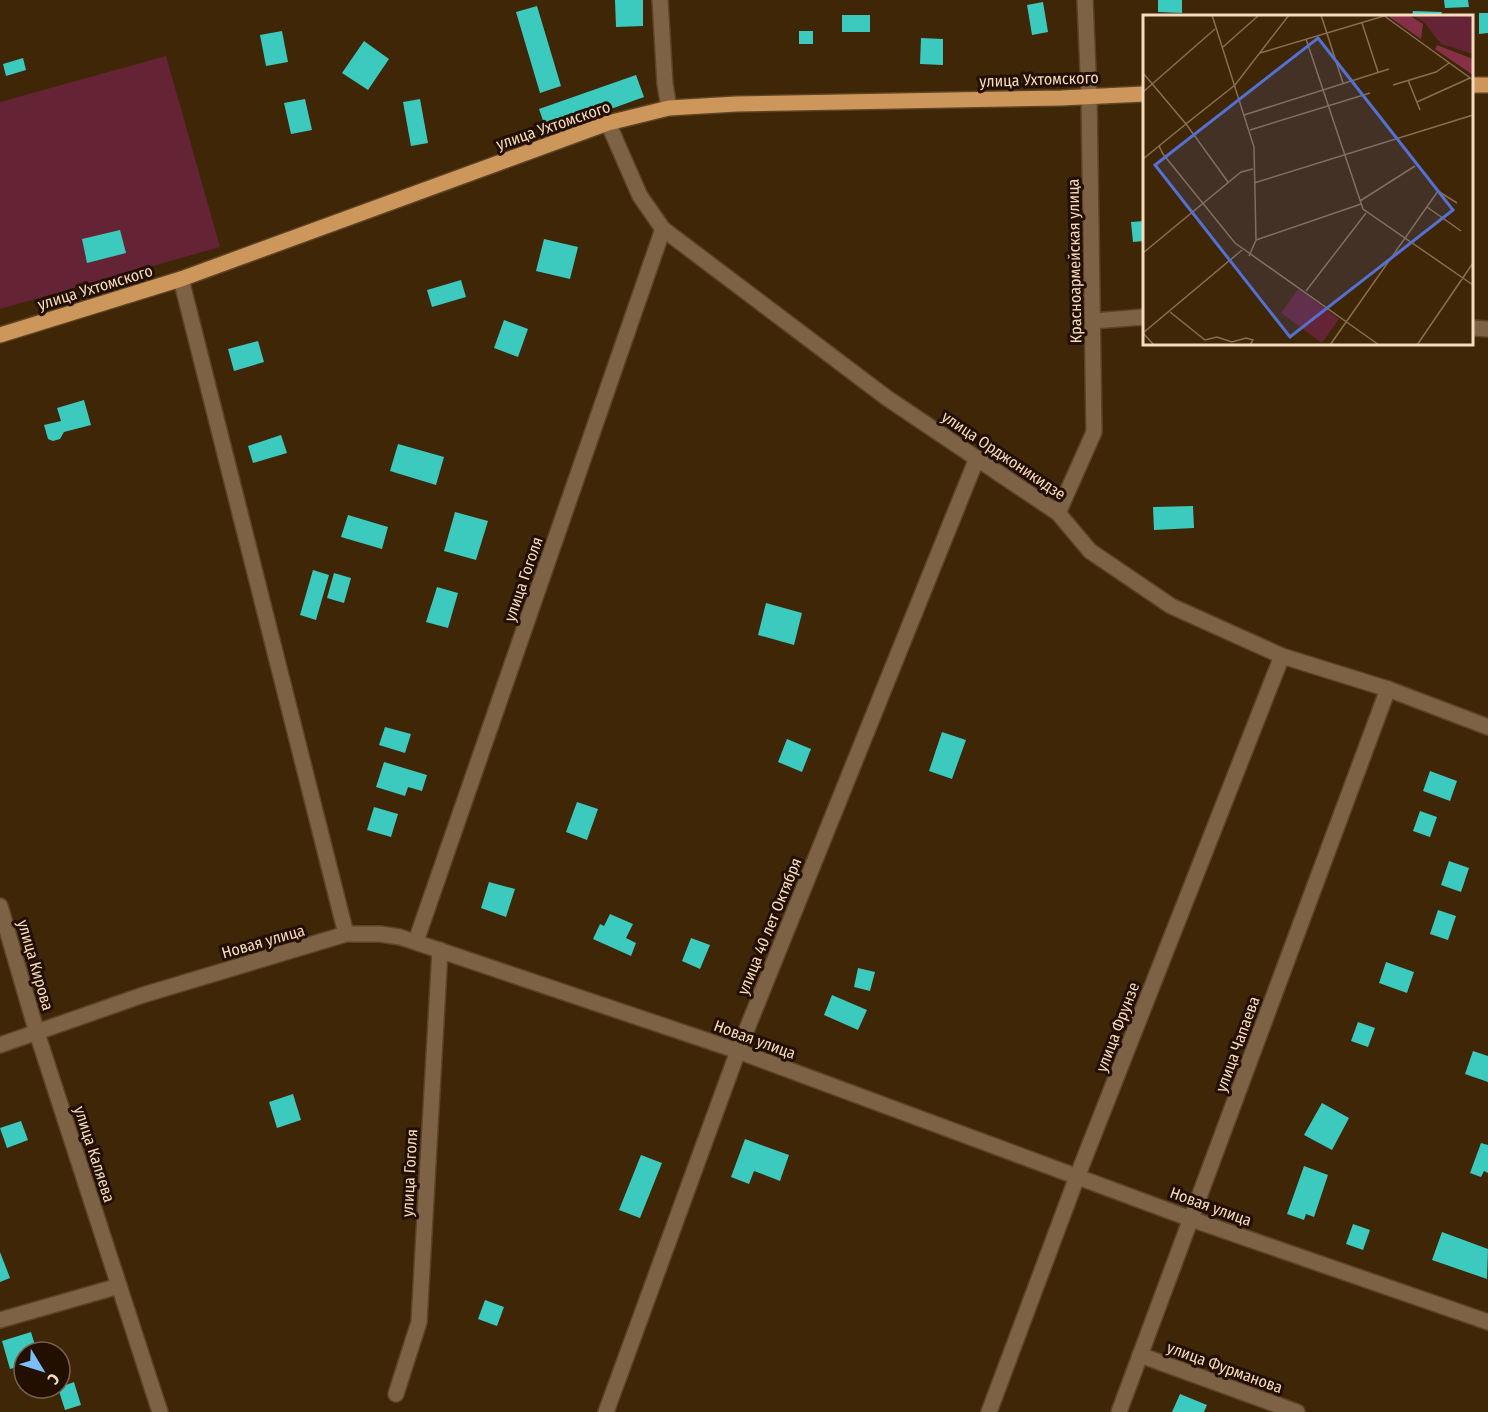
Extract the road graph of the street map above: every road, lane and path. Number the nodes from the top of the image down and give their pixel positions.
1 (660, 0) edge
2 (1085, 0) edge
3 (1143, 94) edge
4 (1089, 95) junction
5 (669, 108) junction
6 (608, 123) junction
7 (663, 229) junction
8 (181, 279) junction
9 (1143, 317) edge
10 (1093, 321) junction
11 (1473, 328) edge
12 (1488, 329) edge
13 (0, 335) edge
14 (977, 458) junction
15 (1058, 513) junction
16 (1282, 656) junction
17 (1388, 689) junction
18 (1488, 727) edge
19 (0, 906) edge
20 (346, 934) junction
21 (416, 941) junction
22 (440, 950) junction
23 (37, 1033) junction
24 (0, 1045) edge
25 (738, 1051) junction
26 (1077, 1177) junction
27 (1191, 1219) junction
28 (119, 1286) junction
29 (0, 1320) edge
30 (1488, 1322) edge
31 (1140, 1355) junction
32 (396, 1394) dead end
33 (160, 1412) edge
34 (606, 1412) edge
35 (989, 1412) edge
36 (1119, 1412) edge
37 (1297, 1412) edge

1 - 5 street
2 - 4 street, Красноармейская улица
3 - 4 main road, улица Ухтомского
4 - 5 main road, улица Ухтомского
4 - 10 street, Красноармейская улица
5 - 6 main road, улица Ухтомского
6 - 7 street, улица Орджоникидзе
6 - 8 main road, улица Ухтомского
7 - 14 street, улица Орджоникидзе
7 - 21 street, улица Гоголя
8 - 13 main road, улица Ухтомского
8 - 20 street
9 - 10 street
10 - 15 street, Красноармейская улица
11 - 12 street
14 - 15 street, улица Орджоникидзе
14 - 25 street, улица 40 лет Октября
15 - 16 street, улица Орджоникидзе
16 - 17 street, улица Орджоникидзе
16 - 26 street, улица Фрунзе
17 - 18 street, улица Орджоникидзе
17 - 27 street, улица Чапаева
19 - 23 street, улица Кирова
20 - 21 street, Новая улица
20 - 23 street, Новая улица
21 - 22 street, Новая улица
22 - 25 street, Новая улица
22 - 32 street, улица Гоголя
23 - 24 street, Новая улица
23 - 28 street, улица Каляева
25 - 26 street, Новая улица
25 - 34 street, улица 40 лет Октября
26 - 27 street, Новая улица
26 - 35 street, улица Фрунзе
27 - 30 street, Новая улица
27 - 31 street, улица Чапаева
28 - 29 street
28 - 33 street, улица Каляева
31 - 36 street, улица Чапаева
31 - 37 street, улица Фурманова

